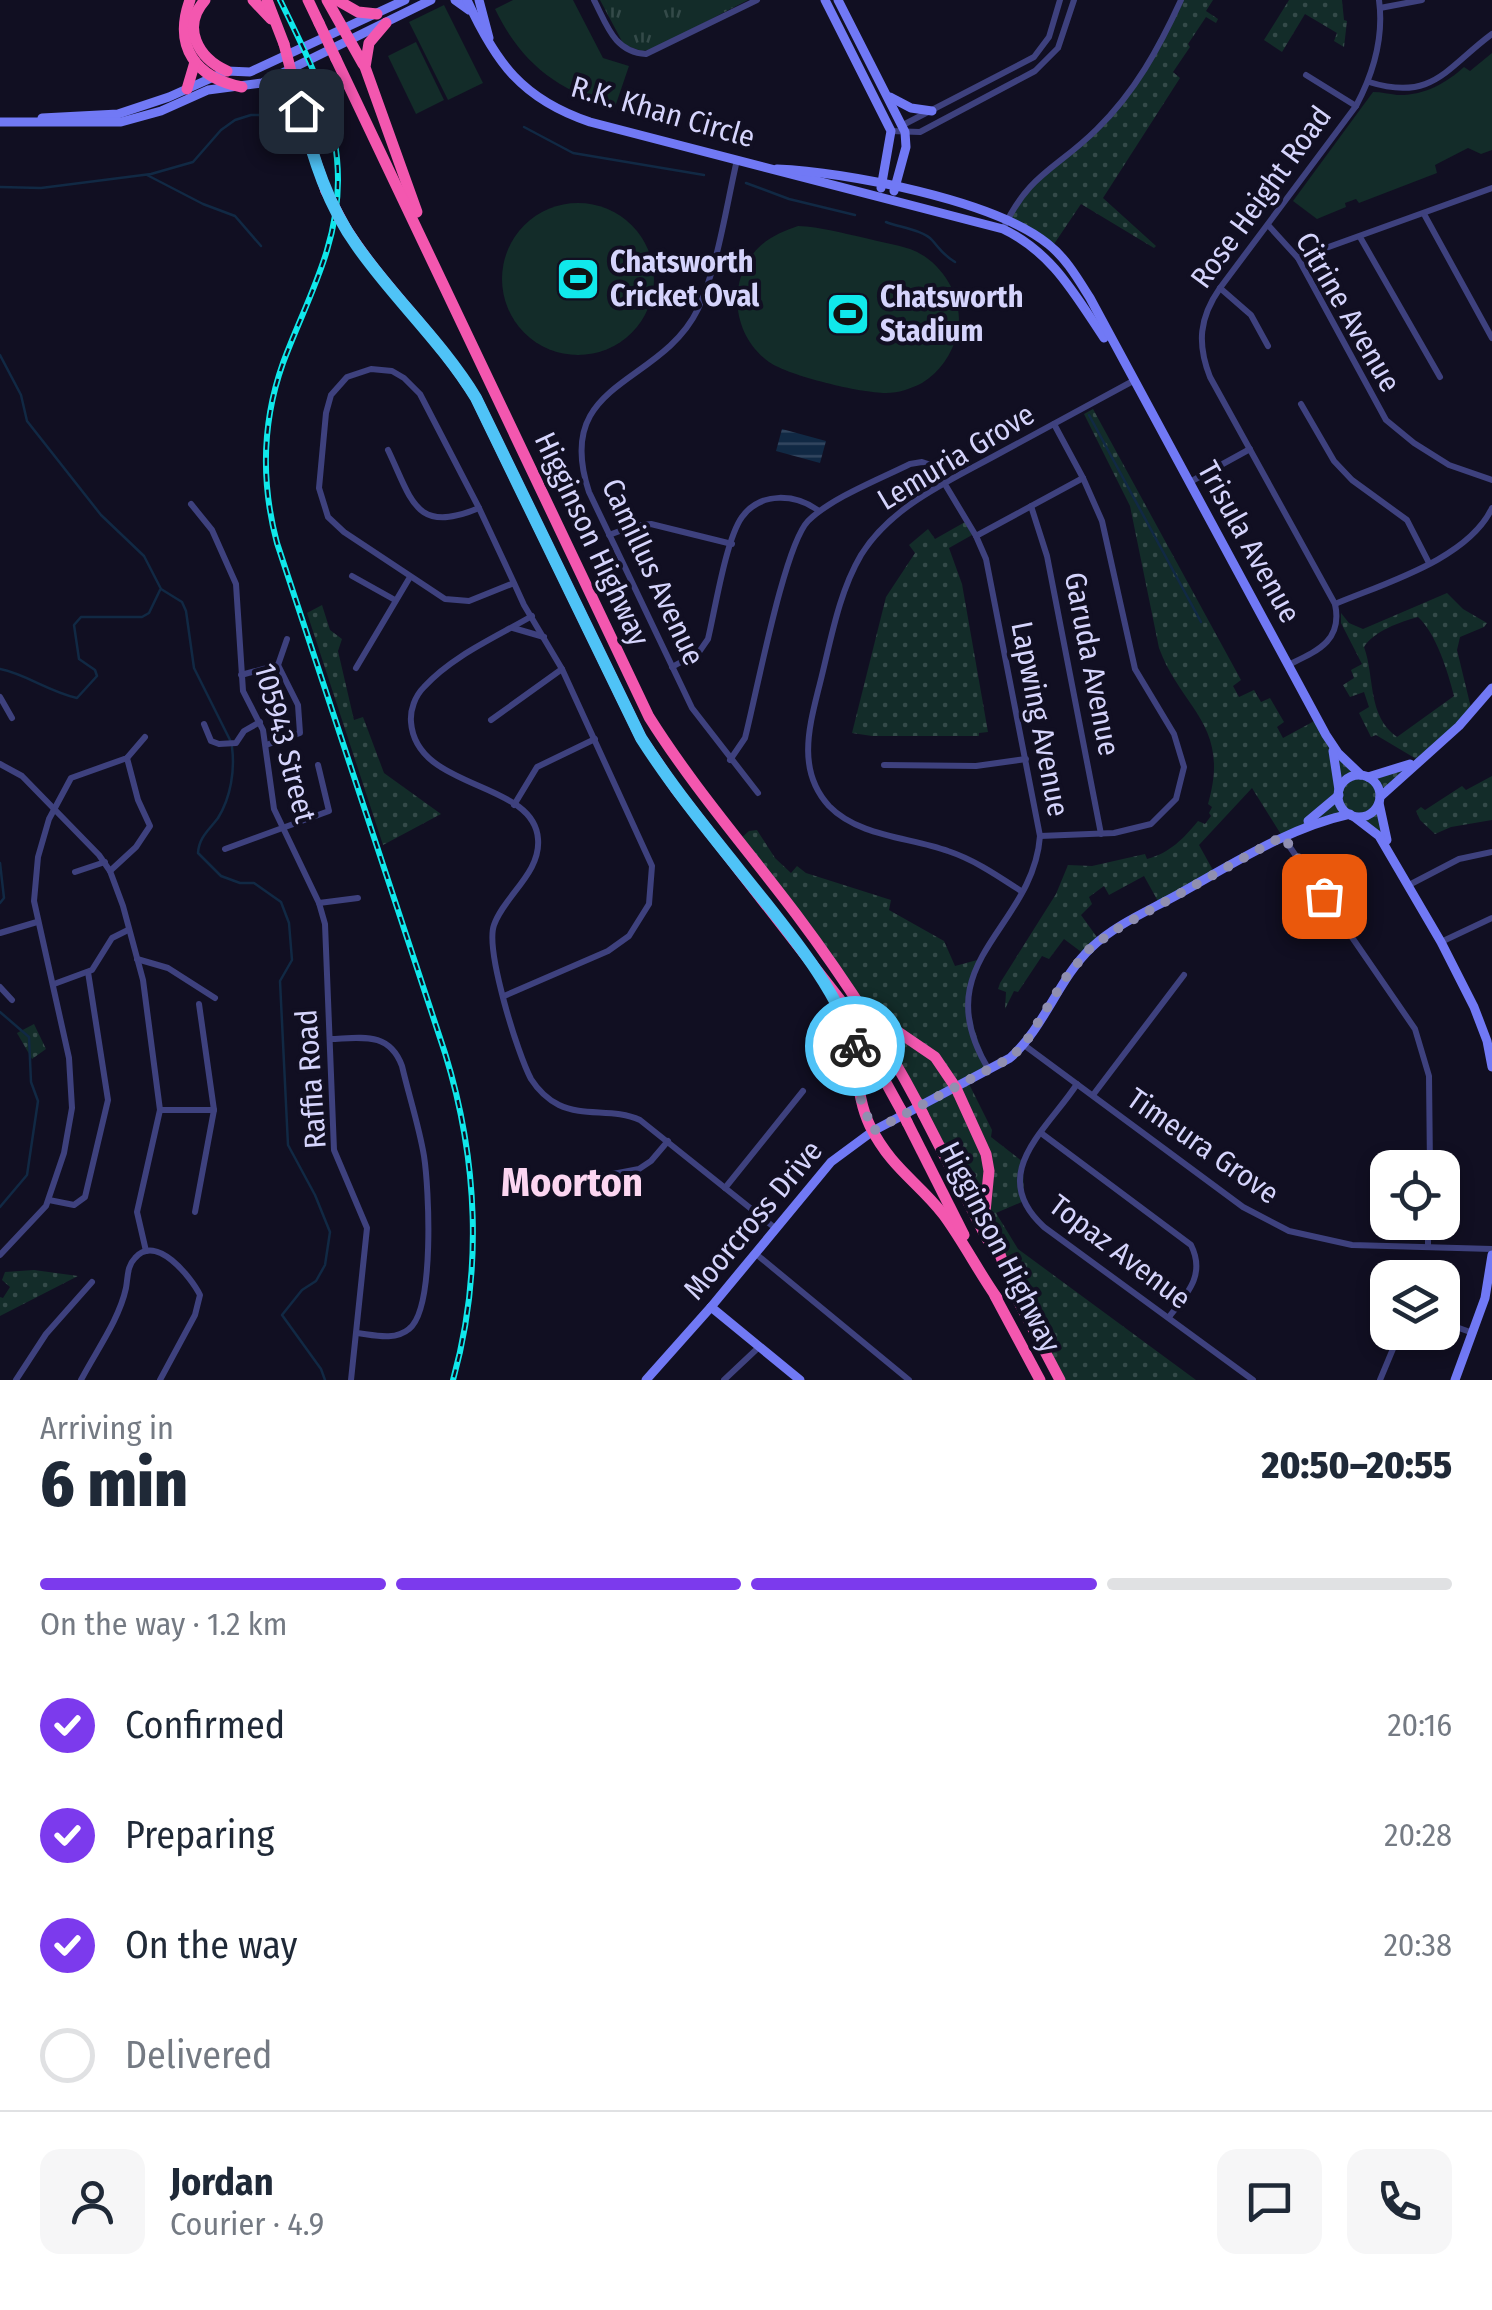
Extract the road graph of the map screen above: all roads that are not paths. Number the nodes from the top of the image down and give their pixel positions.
1 (190, 0) edge
2 (204, 0) edge
3 (253, 0) edge
4 (267, 0) edge
5 (308, 0) edge
6 (328, 0) edge
7 (336, 0) edge
8 (405, 0) edge
9 (432, 0) edge
10 (455, 0) edge
11 (468, 0) edge
12 (479, 0) edge
13 (594, 0) edge
14 (757, 0) edge
15 (825, 0) edge
16 (838, 0) edge
17 (1060, 0) edge
18 (1074, 0) edge
19 (1181, 0) edge
20 (1422, 0) edge
21 (1380, 4) edge
22 (474, 16) junction
23 (382, 18) junction
24 (277, 25) junction
25 (348, 34) junction
26 (1492, 34) edge
27 (496, 55) junction
28 (200, 59) junction
29 (365, 67) junction
30 (228, 71) junction
31 (1306, 76) dead end
32 (1369, 82) junction
33 (210, 84) junction
34 (242, 87) joint
35 (187, 89) junction
36 (888, 96) junction
37 (1356, 106) junction
38 (932, 111) junction
39 (0, 122) edge
40 (20, 122) junction
41 (891, 131) junction
42 (905, 134) junction
43 (737, 160) junction
44 (895, 187) junction
45 (1492, 188) edge
46 (880, 190) junction
47 (893, 199) junction
48 (1424, 214) junction
49 (1006, 224) junction
50 (1268, 225) junction
51 (1360, 237) junction
52 (1298, 258) junction
53 (1220, 288) junction
54 (453, 303) junction
55 (1492, 338) edge
56 (1268, 346) dead end
57 (1131, 377) junction
58 (1440, 378) dead end
59 (1301, 404) dead end
60 (1054, 424) junction
61 (1250, 449) junction
62 (388, 450) dead end
63 (1083, 478) junction
64 (1492, 480) edge
65 (1188, 482) junction
66 (946, 483) junction
67 (192, 504) dead end
68 (1031, 506) junction
69 (479, 508) junction
70 (1492, 508) edge
71 (819, 512) junction
72 (609, 535) junction
73 (976, 536) junction
74 (732, 544) junction
75 (1429, 563) junction
76 (352, 576) dead end
77 (410, 577) junction
78 (514, 582) junction
79 (395, 600) junction
80 (1335, 604) junction
81 (532, 616) junction
82 (512, 628) junction
83 (545, 637) junction
84 (287, 639) dead end
85 (278, 666) junction
86 (1288, 666) junction
87 (672, 667) junction
88 (356, 668) dead end
89 (562, 670) junction
90 (240, 675) junction
91 (1492, 688) edge
92 (0, 697) edge
93 (12, 718) dead end
94 (491, 720) dead end
95 (260, 722) junction
96 (204, 724) dead end
97 (1326, 735) junction
98 (145, 737) dead end
99 (595, 739) junction
100 (266, 745) junction
101 (1426, 756) junction
102 (128, 758) junction
103 (1026, 759) junction
104 (730, 760) junction
105 (0, 764) edge
106 (318, 765) dead end
107 (884, 765) dead end
108 (1365, 776) junction
109 (1339, 792) junction
110 (758, 794) dead end
111 (1380, 800) junction
112 (514, 805) junction
113 (54, 809) junction
114 (1352, 815) junction
115 (282, 830) junction
116 (1101, 834) junction
117 (1286, 835) junction
118 (1040, 836) junction
119 (225, 849) dead end
120 (1492, 852) edge
121 (1396, 861) junction
122 (105, 862) junction
123 (110, 871) junction
124 (74, 872) dead end
125 (1409, 885) junction
126 (1021, 891) junction
127 (358, 898) dead end
128 (319, 902) junction
129 (796, 914) junction
130 (1492, 918) edge
131 (37, 922) junction
132 (128, 930) junction
133 (0, 933) edge
134 (794, 938) junction
135 (1441, 942) junction
136 (326, 947) joint
137 (136, 958) junction
138 (88, 972) junction
139 (1184, 975) dead end
140 (54, 984) junction
141 (0, 986) edge
142 (504, 996) junction
143 (215, 998) dead end
144 (12, 1000) dead end
145 (198, 1004) dead end
146 (330, 1039) junction
147 (1024, 1045) junction
148 (1492, 1067) edge
149 (990, 1071) junction
150 (1077, 1084) junction
151 (956, 1088) junction
152 (803, 1091) dead end
153 (1094, 1096) junction
154 (160, 1110) junction
155 (214, 1110) junction
156 (912, 1112) junction
157 (873, 1131) junction
158 (1041, 1132) junction
159 (668, 1142) junction
160 (1430, 1150) edge
161 (726, 1188) junction
162 (534, 1189) dead end
163 (49, 1200) junction
164 (195, 1212) dead end
165 (775, 1228) junction
166 (1428, 1240) edge
167 (1428, 1247) junction
168 (146, 1250) junction
169 (1492, 1252) edge
170 (755, 1253) junction
171 (0, 1255) edge
172 (92, 1282) dead end
173 (1013, 1290) junction
174 (997, 1298) junction
175 (712, 1307) junction
176 (1169, 1318) junction
177 (1460, 1328) edge
178 (357, 1333) junction
179 (1473, 1333) junction
180 (760, 1347) junction
181 (1392, 1350) edge
182 (16, 1378) edge
183 (81, 1380) edge
184 (160, 1380) edge
185 (351, 1380) edge
186 (646, 1380) edge
187 (724, 1380) edge
188 (800, 1380) edge
189 (909, 1380) edge
190 (1040, 1380) edge
191 (1060, 1380) edge
192 (1253, 1380) edge
193 (1380, 1380) edge
194 (1455, 1380) edge

1 - 28 highway
2 - 28 highway
3 - 24 highway
4 - 24 highway, Higginson Highway
5 - 54 highway, Higginson Highway, bridge
6 - 25 highway
7 - 23 highway
8 - 23 street
9 - 23 street
10 - 22 street
11 - 22 street, R.K. Khan Circle
12 - 27 street, R.K. Khan Circle
13 - 14 street
15 - 41 street
16 - 36 street
17 - 38 street
18 - 42 street
19 - 49 street
20 - 21 street
21 - 32 street, Rose Height Road
22 - 27 street, R.K. Khan Circle
23 - 25 street
23 - 29 highway
24 - 134 highway, Higginson Highway, bridge
25 - 29 highway
25 - 30 street
25 - 34 street
26 - 32 street
27 - 43 street, R.K. Khan Circle
28 - 30 highway
28 - 33 highway
28 - 35 highway
29 - 54 highway
30 - 33 street
31 - 37 street
32 - 37 street, Rose Height Road
33 - 34 highway
33 - 35 street
33 - 40 street
35 - 40 street
36 - 38 street
36 - 42 street
37 - 50 street, Rose Height Road
38 - 42 street
39 - 40 street
41 - 42 street
41 - 46 street
42 - 44 street
43 - 46 street, R.K. Khan Circle
43 - 72 street, Camillus Avenue
44 - 46 street, R.K. Khan Circle
44 - 47 street
44 - 49 street, R.K. Khan Circle
45 - 48 street
46 - 47 street, R.K. Khan Circle
47 - 49 street, R.K. Khan Circle
48 - 51 street
48 - 55 street
49 - 57 street, Trisula Avenue
50 - 52 street, Citrine Avenue
50 - 53 street, Rose Height Road
51 - 52 street
51 - 58 street
52 - 64 street, Citrine Avenue
53 - 56 street
53 - 61 street, Rose Height Road
54 - 129 highway, Higginson Highway
57 - 60 street, Lemuria Grove
57 - 65 street, Trisula Avenue
59 - 75 street
60 - 63 street
60 - 66 street, Lemuria Grove
61 - 65 street
61 - 80 street, Rose Height Road
62 - 69 street
63 - 68 street
63 - 116 street
65 - 86 street, Trisula Avenue
66 - 71 street
66 - 73 street, Lapwing Avenue
66 - 126 street, Lemuria Grove
67 - 90 street, 105943 Street
68 - 73 street
68 - 116 street, Garuda Avenue
69 - 77 street
69 - 78 street
70 - 75 street
71 - 74 street
71 - 104 street
72 - 74 street
72 - 87 street, Camillus Avenue
73 - 103 street, Lapwing Avenue
74 - 87 street
75 - 80 street
76 - 79 street
77 - 78 street
77 - 79 street
78 - 81 street
79 - 88 street
80 - 86 street
81 - 82 street
81 - 83 street
82 - 83 street
82 - 112 street
83 - 89 street
84 - 85 street
85 - 90 street
85 - 100 street
86 - 97 street, Trisula Avenue
87 - 104 street, Camillus Avenue
89 - 94 street
89 - 99 street
90 - 95 street, 105943 Street
91 - 101 street
92 - 93 street
95 - 96 street
95 - 100 street, 105943 Street
97 - 108 street, Trisula Avenue
97 - 109 street, Trisula Avenue
98 - 102 street
99 - 112 street
99 - 142 street
100 - 115 street, 105943 Street
101 - 108 street
101 - 111 street
102 - 113 street
102 - 123 street
103 - 107 street
103 - 118 street, Lapwing Avenue
104 - 110 street, Camillus Avenue
105 - 113 street
106 - 115 street
108 - 109 street
108 - 111 street
109 - 114 street
109 - 117 street
111 - 114 street
111 - 121 street
112 - 142 street
113 - 122 street
113 - 131 street
114 - 117 street
114 - 121 street
115 - 119 street
115 - 128 street, 105943 Street
116 - 118 street
117 - 147 street
117 - 160 street
118 - 126 street, Lapwing Avenue
120 - 125 street
121 - 125 street
122 - 123 street
122 - 124 street
123 - 132 street
125 - 135 street
126 - 149 street, Lapwing Avenue
127 - 128 street
128 - 136 street, 105943 Street
129 - 151 highway
129 - 156 highway, Higginson Highway
130 - 135 street
131 - 133 street
131 - 140 street
132 - 137 street
132 - 138 street
134 - 156 highway, Higginson Highway
134 - 157 highway
135 - 148 street
136 - 146 street, Raffia Road
137 - 143 street
137 - 154 street
138 - 140 street
138 - 163 street
139 - 153 street
140 - 163 street
141 - 144 street
142 - 159 street
145 - 155 street
146 - 178 street, Raffia Road
146 - 178 street
147 - 149 street, Moorcross Drive
147 - 150 street, Timeura Grove
149 - 151 street, Moorcross Drive
150 - 153 street, Timeura Grove
150 - 158 street, Topaz Avenue
151 - 156 street, Moorcross Drive
151 - 173 highway
152 - 161 street
153 - 167 street, Timeura Grove
154 - 155 street
154 - 168 street
155 - 164 street
156 - 157 street, Moorcross Drive
156 - 173 highway, Higginson Highway
156 - 174 highway, Higginson Highway
157 - 165 street, Moorcross Drive
157 - 174 highway
158 - 176 street, Topaz Avenue
158 - 176 street
159 - 161 street
159 - 162 street
161 - 165 street
163 - 171 street
165 - 170 street, Moorcross Drive
166 - 167 street
167 - 169 street, Timeura Grove
168 - 183 street
168 - 184 street
169 - 179 street
170 - 175 street, Moorcross Drive
170 - 189 street
172 - 182 street
173 - 191 highway, Higginson Highway
174 - 190 highway, Higginson Highway
175 - 180 street
175 - 186 street, Moorcross Drive
176 - 192 street, Topaz Avenue
177 - 179 street
178 - 185 street, Raffia Road
179 - 194 street
180 - 187 street
180 - 188 street
181 - 193 street

